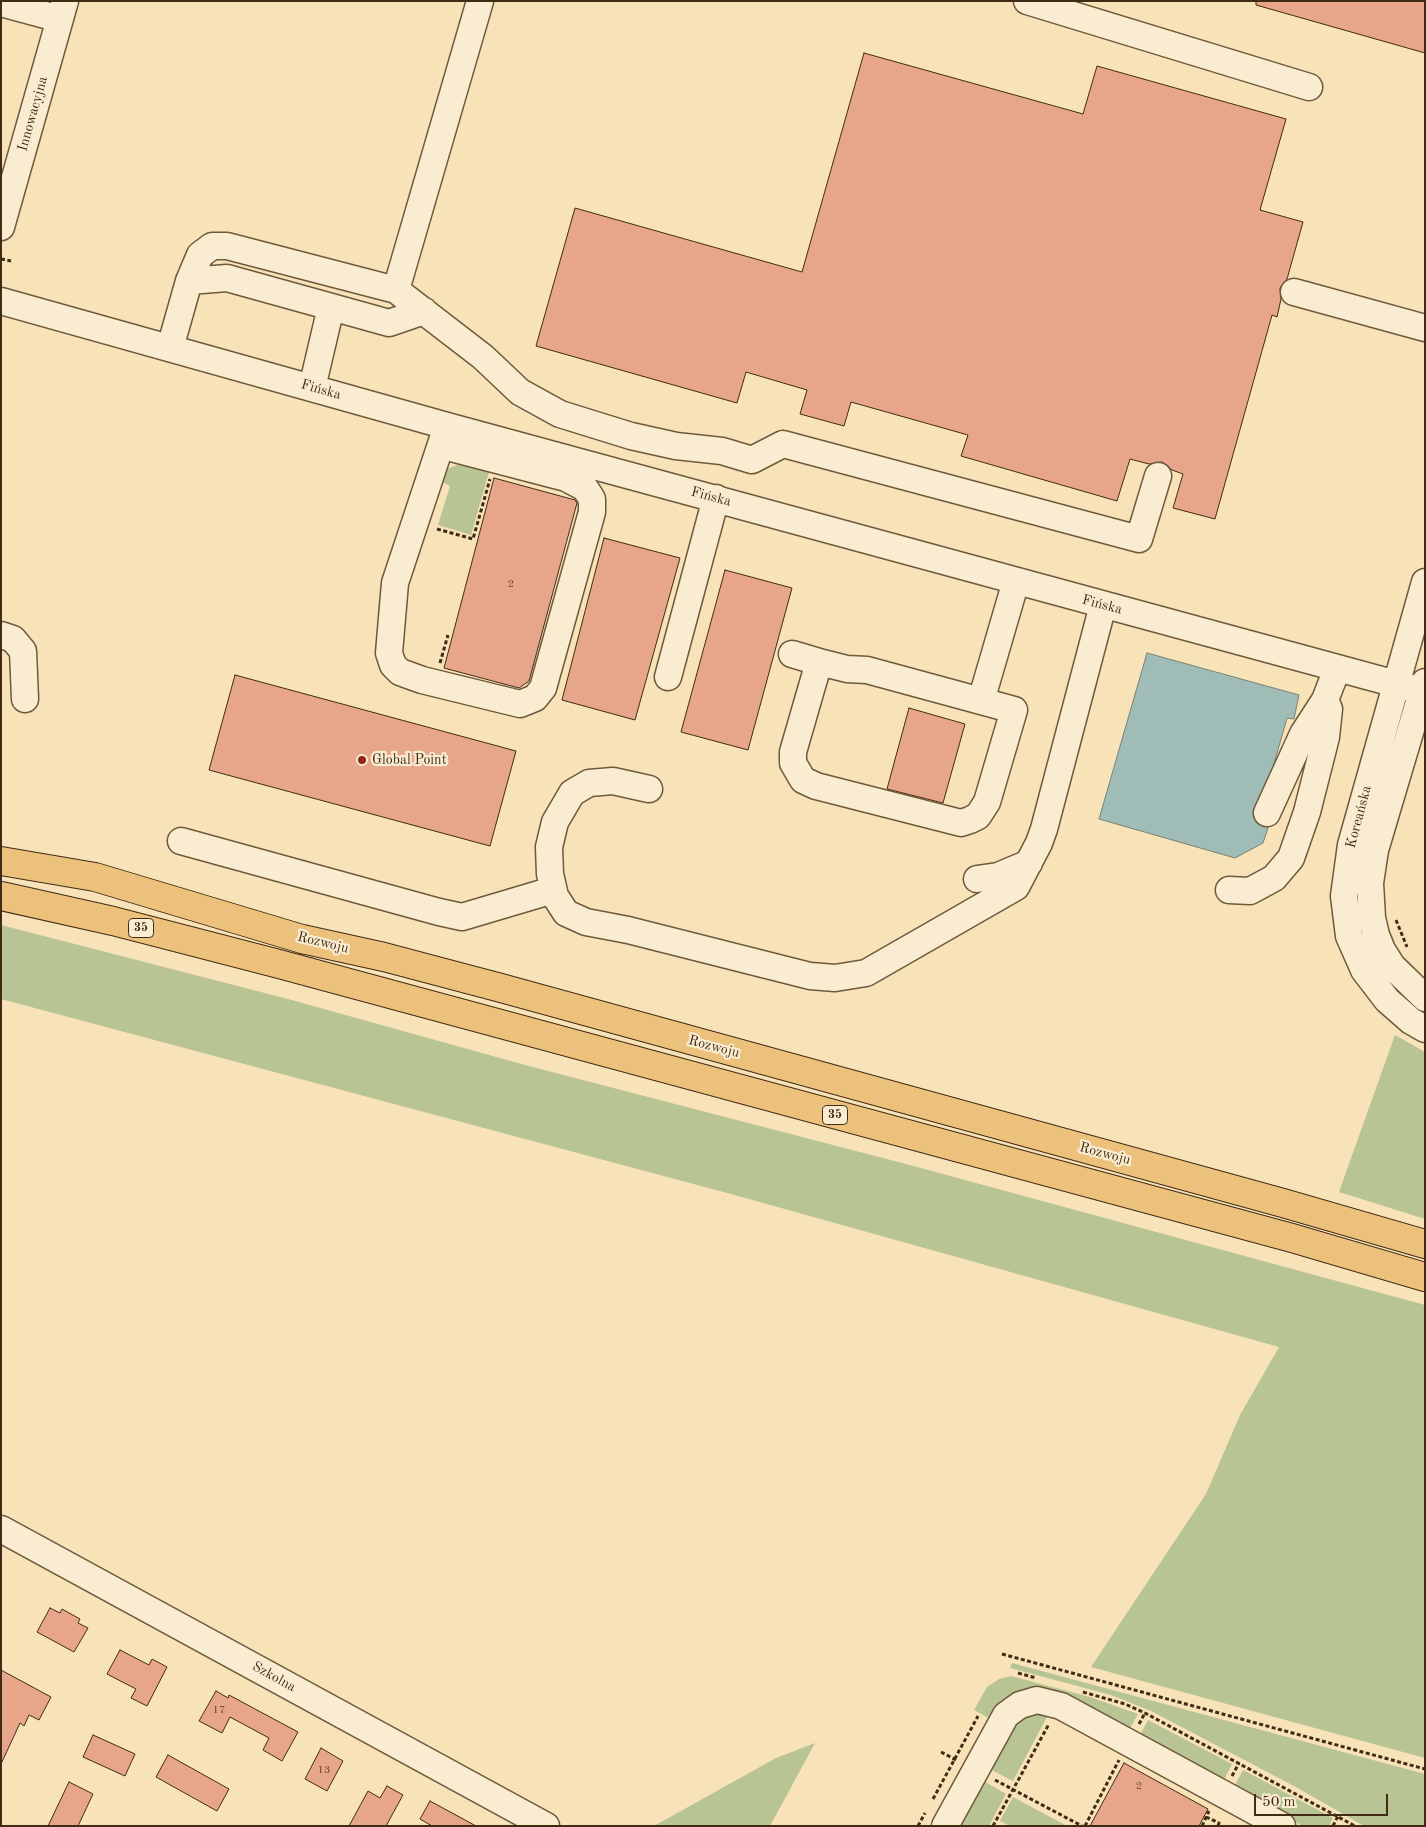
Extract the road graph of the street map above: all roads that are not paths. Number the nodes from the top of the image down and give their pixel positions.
1 (480, 1) edge
2 (1027, 1) edge
3 (1, 3) edge
4 (62, 10) edge
5 (1309, 87) dead end
6 (1, 227) edge
7 (189, 280) junction
8 (396, 290) junction
9 (1294, 292) dead end
10 (1, 301) edge
11 (331, 307) junction
12 (424, 311) junction
13 (1425, 328) edge
14 (170, 348) junction
15 (312, 388) junction
16 (449, 437) junction
17 (1158, 476) dead end
18 (716, 498) junction
19 (1016, 581) junction
20 (1425, 582) edge
21 (1103, 605) junction
22 (1, 635) edge
23 (792, 654) dead end
24 (819, 662) junction
25 (1337, 669) junction
26 (668, 677) dead end
27 (1396, 684) junction
28 (1423, 687) edge
29 (25, 699) dead end
30 (1325, 700) junction
31 (981, 701) junction
32 (649, 789) dead end
33 (1267, 812) dead end
34 (181, 841) dead end
35 (1, 861) edge
36 (1029, 863) junction
37 (977, 879) dead end
38 (554, 890) junction
39 (1229, 890) dead end
40 (1, 896) edge
41 (1425, 998) edge
42 (1425, 1029) edge
43 (1425, 1244) edge
44 (1425, 1277) edge
45 (1, 1529) edge
46 (936, 1817) edge
47 (546, 1826) edge
48 (1282, 1826) edge

1 - 8 street
2 - 5 street
3 - 4 street
4 - 6 street, Innowacyjna
7 - 8 street
7 - 11 street
7 - 14 street
8 - 12 street
9 - 13 street
10 - 14 street, Fińska
11 - 12 street
11 - 15 street
12 - 17 street
14 - 15 street, Fińska
15 - 16 street, Fińska
16 - 16 street
16 - 18 street, Fińska
18 - 19 street, Fińska
18 - 26 street
19 - 21 street, Fińska
19 - 31 street
20 - 27 street, Koreańska
21 - 25 street, Fińska
21 - 36 street
22 - 29 street
23 - 24 street
24 - 31 street
24 - 31 street
25 - 27 street, Fińska
25 - 30 street
27 - 28 street, Fińska
27 - 42 street, Koreańska
28 - 41 street, Koreańska
30 - 33 street
30 - 39 street
32 - 38 street
34 - 38 street
35 - 43 main road, Rozwoju
36 - 37 street
36 - 38 street
40 - 44 main road, 35
45 - 47 street, Szkolna
46 - 48 street

